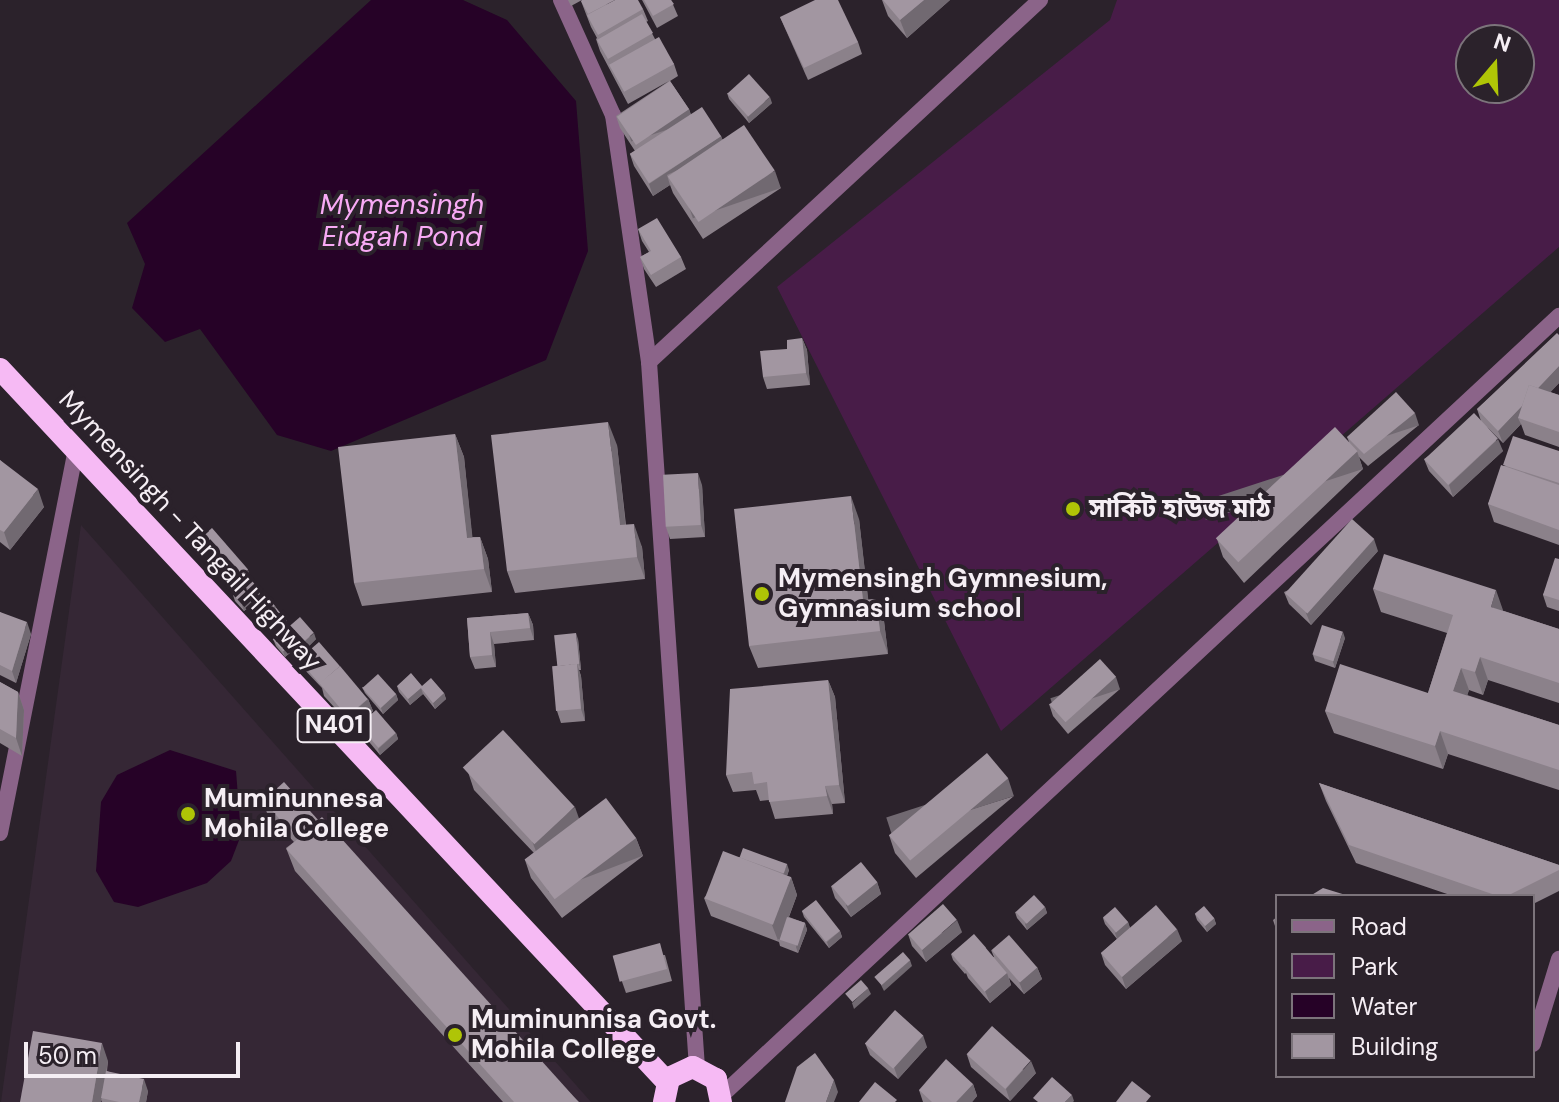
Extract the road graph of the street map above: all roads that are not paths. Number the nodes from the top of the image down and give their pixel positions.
1 (561, 0) edge
2 (1040, 0) edge
3 (1559, 316) edge
4 (649, 362) junction
5 (0, 369) edge
6 (76, 450) junction
7 (0, 823) edge
8 (0, 833) edge
9 (1559, 959) edge
10 (1535, 1037) edge
11 (697, 1067) junction
12 (665, 1092) edge
13 (721, 1099) edge

1 - 4 street
2 - 4 street
3 - 13 street
4 - 11 street
5 - 6 highway, Mymensingh - Tangail Highway / N401
6 - 7 street
6 - 12 highway, Mymensingh - Tangail Highway / N401
7 - 8 street
9 - 10 street
11 - 12 highway
11 - 13 highway

